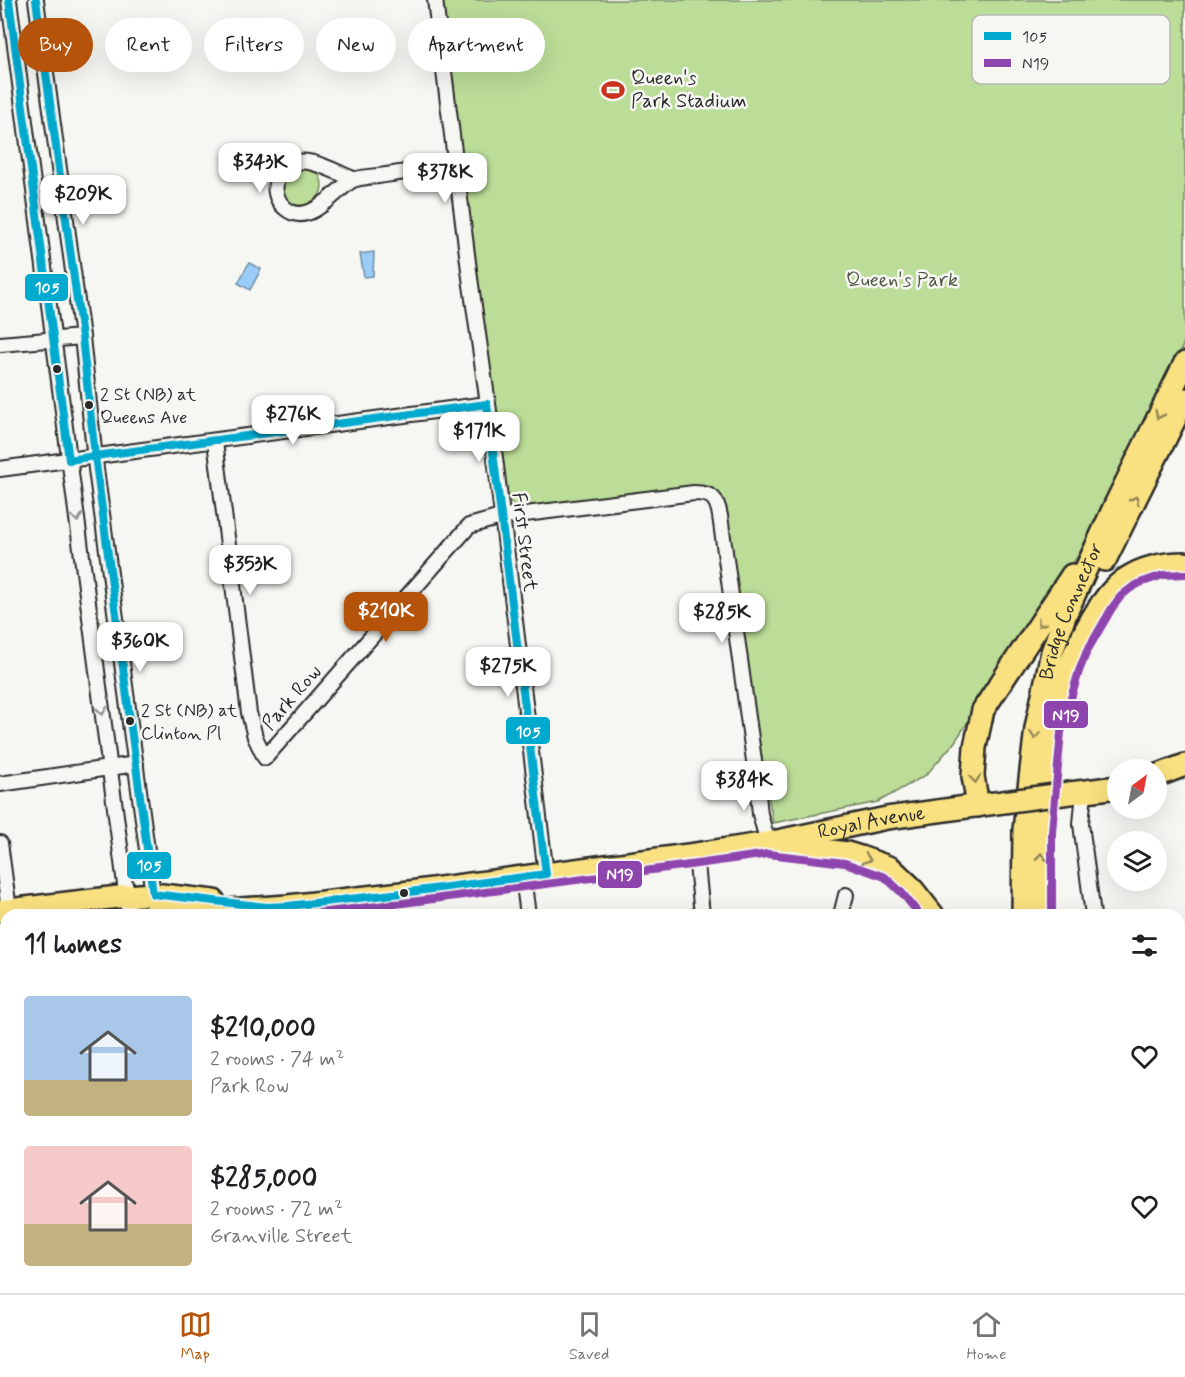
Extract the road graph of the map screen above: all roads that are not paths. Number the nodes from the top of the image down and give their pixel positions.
1 (9, 0) edge
2 (36, 0) edge
3 (435, 0) edge
4 (455, 165) junction
5 (353, 180) junction
6 (82, 337) junction
7 (53, 339) junction
8 (0, 344) edge
9 (1185, 363) edge
10 (1185, 399) edge
11 (488, 404) junction
12 (214, 441) junction
13 (95, 456) junction
14 (69, 460) junction
15 (0, 469) edge
16 (1116, 503) junction
17 (501, 517) junction
18 (1185, 564) edge
19 (1051, 730) junction
20 (136, 764) junction
21 (1185, 765) edge
22 (110, 769) junction
23 (1167, 772) edge
24 (1185, 781) edge
25 (1167, 782) edge
26 (0, 784) edge
27 (1107, 789) edge
28 (1077, 793) junction
29 (978, 806) junction
30 (0, 843) edge
31 (768, 843) junction
32 (697, 863) junction
33 (546, 874) junction
34 (524, 877) junction
35 (846, 895) dead end
36 (154, 904) edge
37 (128, 905) edge
38 (4, 909) edge
39 (45, 909) edge
40 (527, 909) edge
41 (701, 909) edge
42 (842, 909) edge
43 (928, 909) edge
44 (1023, 909) edge
45 (1041, 909) edge
46 (1092, 909) edge

1 - 7 street
2 - 6 street
3 - 4 street, First Street
4 - 5 street
4 - 11 street, First Street
5 - 5 street
6 - 7 street
6 - 13 street
7 - 8 street
7 - 14 street
9 -> 16 main road, Bridge Connector
19 -> 10 main road, Bridge Connector
11 - 12 street
11 - 17 street, First Street
12 - 13 street
12 - 17 street, Park Row
13 - 14 street
13 - 20 street
14 - 15 street
14 -> 22 street
16 -> 29 main road
16 -> 44 main road, Bridge Connector
17 - 31 street, Park Row
17 - 33 street, First Street
18 - 19 main road
45 -> 19 main road, Bridge Connector
20 - 22 street
20 - 36 street
21 - 23 main road
22 - 26 street
22 - 37 street
24 - 25 main road
27 - 28 main road, Royal Avenue
28 - 29 main road, Royal Avenue, bridge
28 - 46 street
29 - 31 main road, Royal Avenue
30 - 38 street
31 - 32 main road, Royal Avenue
31 -> 43 main road
32 - 33 main road, Royal Avenue
32 - 41 street
33 - 34 main road, Royal Avenue
34 - 36 main road, Royal Avenue
34 - 40 street
35 - 42 street
36 - 37 main road, Royal Avenue
37 - 39 main road, Royal Avenue

